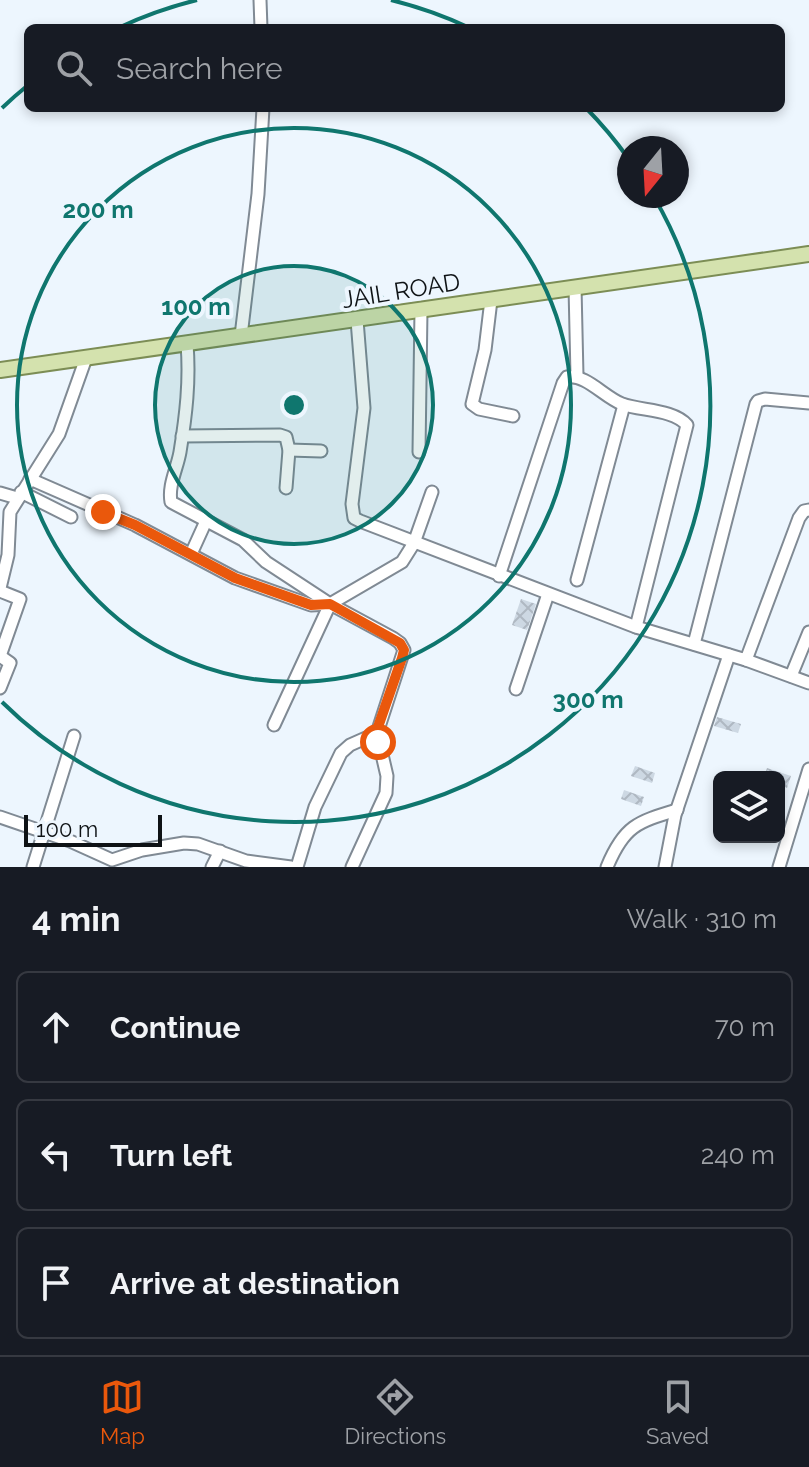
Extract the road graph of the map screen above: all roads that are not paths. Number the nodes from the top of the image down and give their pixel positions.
1 (260, 0) edge
2 (261, 24) edge
3 (263, 112) edge
4 (809, 254) edge
5 (575, 287) junction
6 (491, 300) junction
7 (421, 310) junction
8 (357, 320) junction
9 (241, 336) junction
10 (187, 344) junction
11 (86, 358) junction
12 (0, 370) edge
13 (577, 376) junction
14 (809, 403) edge
15 (624, 405) junction
16 (513, 416) dead end
17 (182, 436) junction
18 (289, 450) junction
19 (321, 451) dead end
20 (419, 452) dead end
21 (30, 479) junction
22 (286, 488) dead end
23 (432, 492) dead end
24 (0, 493) edge
25 (19, 495) junction
26 (809, 510) edge
27 (71, 517) dead end
28 (206, 521) junction
29 (414, 543) junction
30 (191, 554) junction
31 (2, 568) edge
32 (499, 576) junction
33 (577, 580) dead end
34 (0, 590) edge
35 (548, 594) junction
36 (330, 604) junction
37 (636, 627) junction
38 (809, 632) edge
39 (694, 644) junction
40 (729, 655) junction
41 (0, 656) edge
42 (746, 660) junction
43 (791, 676) junction
44 (809, 683) edge
45 (0, 688) edge
46 (516, 689) dead end
47 (274, 725) dead end
48 (377, 733) junction
49 (74, 736) dead end
50 (809, 769) edge
51 (677, 810) junction
52 (0, 817) edge
53 (43, 833) junction
54 (220, 851) junction
55 (100, 862) edge
56 (33, 867) edge
57 (212, 867) edge
58 (291, 867) edge
59 (297, 867) edge
60 (352, 867) edge
61 (607, 867) edge
62 (665, 867) edge
63 (780, 867) edge

1 - 2 street
3 - 9 street
4 - 5 main road, JAIL ROAD
5 - 6 main road, JAIL ROAD
5 - 13 street
6 - 7 main road, JAIL ROAD
6 - 16 street
7 - 8 main road, JAIL ROAD
7 - 20 street
8 - 9 main road, JAIL ROAD
8 - 29 street
9 - 10 main road, JAIL ROAD
10 - 11 main road, JAIL ROAD
10 - 17 street
11 - 12 main road, JAIL ROAD
11 - 21 street
13 - 15 street
13 - 32 street
14 - 39 street
15 - 33 street
15 - 37 street
17 - 18 street
17 - 28 street
18 - 19 street
18 - 22 street
21 - 25 street
21 - 30 street
23 - 29 street
24 - 25 street
25 - 27 street
25 - 31 street
26 - 42 street
28 - 30 street
28 - 36 street
29 - 32 street
29 - 36 street
30 - 36 street
31 - 34 street
32 - 35 street
34 - 41 street
35 - 37 street
35 - 46 street
36 - 47 street
36 - 48 street
37 - 39 street
38 - 43 street
39 - 40 street
40 - 42 street
40 - 51 street
41 - 45 street
42 - 43 street
43 - 44 street
48 - 59 street
48 - 60 street
49 - 53 street
50 - 63 street
51 - 61 street
51 - 62 street
52 - 53 street
53 - 55 street
53 - 56 street
54 - 55 street
54 - 57 street
54 - 58 street

